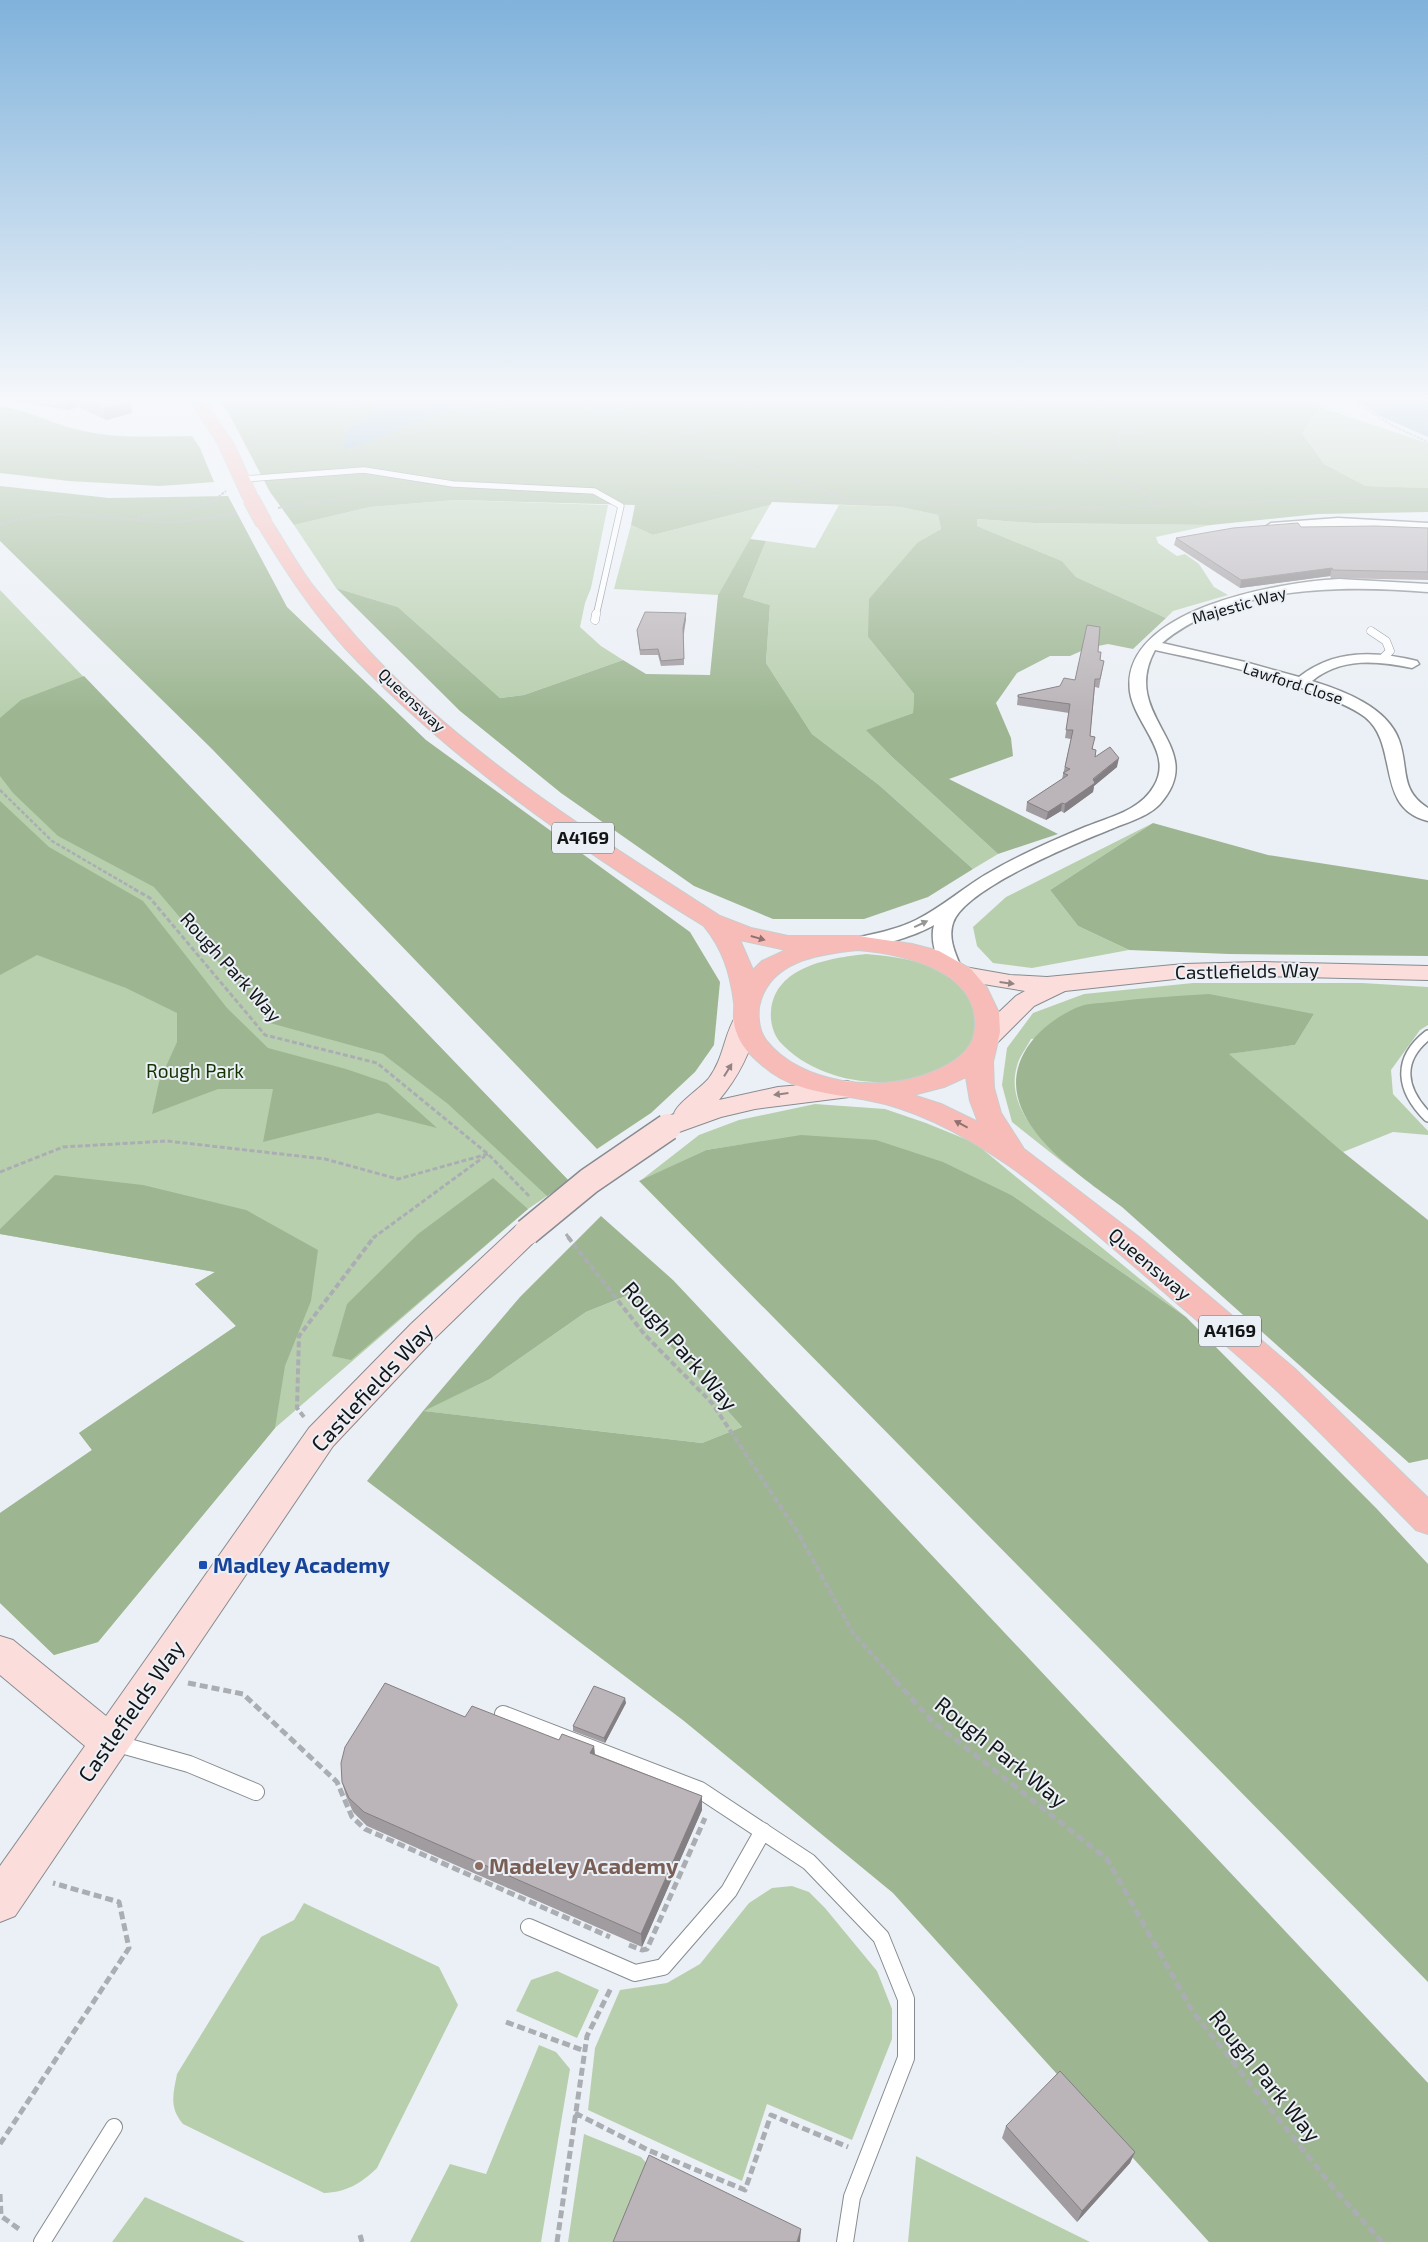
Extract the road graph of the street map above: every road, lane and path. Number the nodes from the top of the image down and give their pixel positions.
1 (202, 504) edge
2 (331, 504) edge
3 (617, 504) edge
4 (922, 504) edge
5 (1156, 504) edge
6 (1217, 504) edge
7 (247, 506) joint
8 (1159, 506) junction
9 (268, 516) junction
10 (134, 520) junction
11 (0, 524) edge
12 (1428, 526) edge
13 (1261, 528) edge
14 (1428, 588) edge
15 (595, 620) dead end
16 (1370, 632) dead end
17 (1151, 644) junction
18 (1383, 658) junction
19 (1412, 664) dead end
20 (1301, 683) junction
21 (0, 790) edge
22 (1428, 816) edge
23 (957, 903) junction
24 (712, 921) junction
25 (848, 943) junction
26 (955, 970) junction
27 (1428, 973) edge
28 (1066, 984) junction
29 (746, 1011) junction
30 (1428, 1035) edge
31 (984, 1043) junction
32 (859, 1091) junction
33 (1428, 1117) edge
34 (668, 1128) junction
35 (488, 1154) junction
36 (1018, 1158) junction
37 (502, 1168) dead end
38 (0, 1172) edge
39 (568, 1235) dead end
40 (321, 1437) junction
41 (1428, 1520) edge
42 (0, 1652) edge
43 (156, 1674) junction
44 (503, 1714) dead end
45 (109, 1742) junction
46 (256, 1792) dead end
47 (714, 1799) junction
48 (763, 1831) junction
49 (9, 1887) edge
50 (529, 1926) dead end
51 (614, 1939) edge
52 (623, 1943) edge
53 (611, 1988) dead end
54 (506, 2022) dead end
55 (585, 2051) junction
56 (576, 2113) junction
57 (114, 2127) dead end
58 (0, 2144) edge
59 (848, 2147) dead end
60 (0, 2194) edge
61 (19, 2229) dead end
62 (360, 2235) dead end
63 (42, 2242) edge
64 (362, 2242) edge
65 (557, 2242) edge
66 (845, 2242) edge
67 (1382, 2242) edge

1 - 10 path
2 - 9 path
3 - 15 lane
4 - 8 path
5 - 8 path
6 - 8 path
7 - 9 main road, Queensway / A4169, bridge
7 - 10 path
9 - 24 main road, Queensway / A4169
10 - 11 path
12 - 13 street
14 - 17 street, Majestic Way
16 - 18 lane
17 - 20 street, Lawford Close
17 - 23 street
18 - 19 street
18 - 20 street
20 - 22 street, Lawford Close
21 - 35 path, Rough Park Way
25 -> 23 street
23 - 26 street
24 -> 25 main road, Queensway / A4169
24 - 29 main road, Queensway / A4169
25 - 26 main road, Queensway
25 - 29 main road
26 -> 28 main road, Castlefields Way
26 - 31 main road, Queensway
27 - 28 main road, Castlefields Way
28 - 31 main road, Castlefields Way
29 - 32 main road, Queensway
34 -> 29 main road, Castlefields Way
30 - 33 lane
31 - 32 main road
31 - 36 main road, Queensway / A4169
32 -> 34 main road, Castlefields Way
36 -> 32 main road, Queensway / A4169
34 - 40 main road, Castlefields Way, bridge
35 - 37 path, Rough Park Way
35 - 38 path
35 - 40 path
36 - 41 main road, Queensway / A4169
39 - 67 path, Rough Park Way
40 - 43 main road, Castlefields Way
42 - 45 main road
43 - 45 main road, Castlefields Way
43 - 51 path
44 - 47 lane
45 - 46 lane
45 - 49 main road, Castlefields Way
47 - 48 lane
47 - 52 path
48 - 50 lane
48 - 66 lane
49 - 58 path
53 - 55 path
54 - 55 path
55 - 56 path
56 - 59 path
56 - 65 path
57 - 63 lane
60 - 61 path
62 - 64 path

